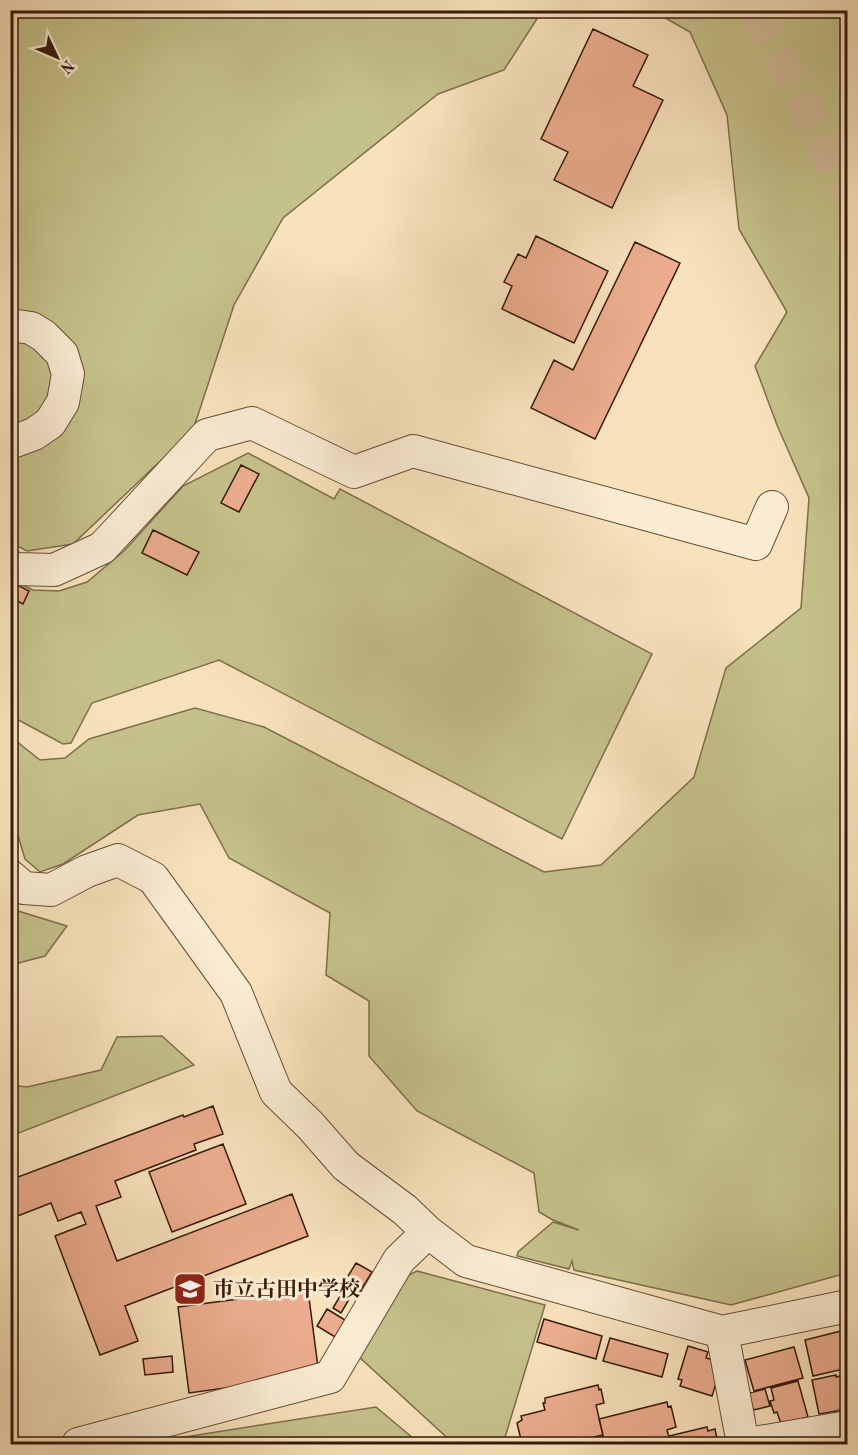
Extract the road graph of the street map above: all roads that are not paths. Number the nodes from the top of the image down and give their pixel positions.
1 (10, 326) edge
2 (10, 441) edge
3 (772, 507) dead end
4 (10, 566) edge
5 (10, 876) edge
6 (428, 1232) junction
7 (848, 1306) edge
8 (722, 1332) junction
9 (848, 1427) edge
10 (78, 1444) edge
11 (743, 1444) edge
12 (748, 1444) edge

1 - 2 street
3 - 4 street
5 - 6 street
6 - 8 street
6 - 10 street
7 - 8 street
8 - 11 street
9 - 12 street

